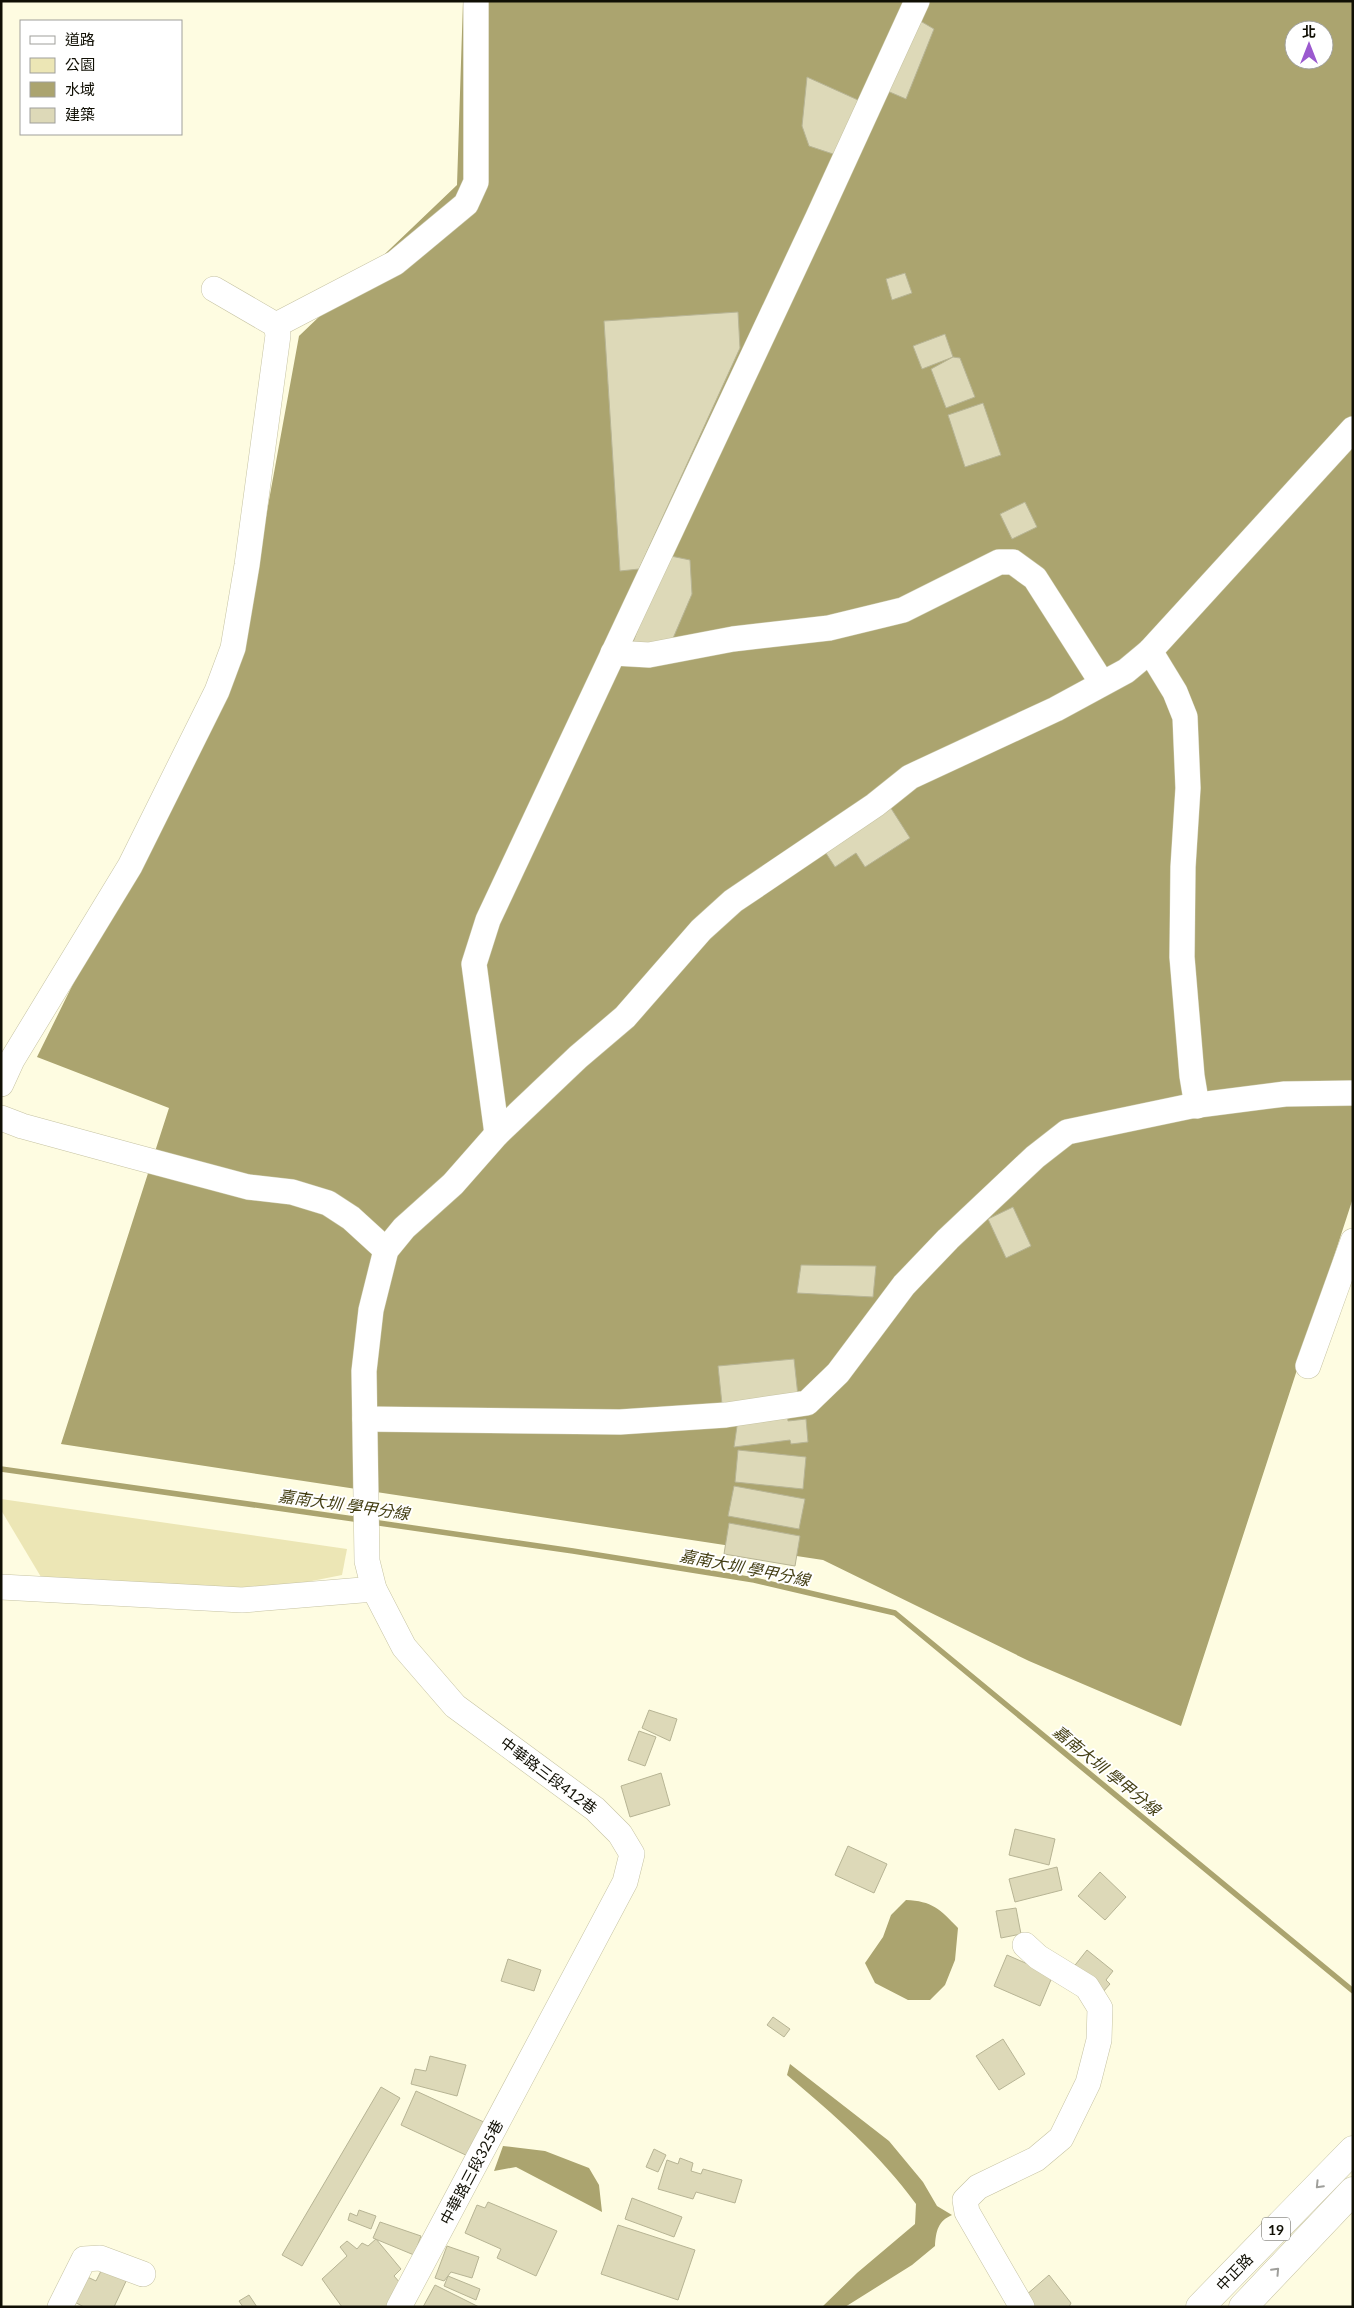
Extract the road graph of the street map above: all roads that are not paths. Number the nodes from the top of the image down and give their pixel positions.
1 (476, 1) edge
2 (917, 1) edge
3 (214, 289) dead end
4 (276, 325) junction
5 (1353, 429) edge
6 (1150, 651) junction
7 (613, 653) junction
8 (1102, 683) junction
9 (1, 1084) edge
10 (1353, 1092) edge
11 (1197, 1106) junction
12 (1, 1118) edge
13 (497, 1134) junction
14 (1353, 1241) edge
15 (386, 1250) junction
16 (1308, 1366) dead end
17 (365, 1419) junction
18 (1, 1587) edge
19 (374, 1589) junction
20 (1025, 1945) dead end
21 (544, 2037) joint
22 (1353, 2150) edge
23 (1353, 2191) edge
24 (143, 2274) dead end
25 (60, 2307) edge
26 (399, 2307) edge
27 (1022, 2307) edge
28 (1200, 2307) edge
29 (1243, 2307) edge

1 - 4 lane
2 - 7 lane
3 - 4 lane
4 - 9 lane
5 - 6 lane
6 - 8 lane
6 - 11 lane
7 - 8 lane
7 - 13 lane
8 - 13 lane
10 - 11 lane
11 - 17 lane
12 - 15 lane
13 - 15 lane
14 - 16 lane
15 - 17 lane, 中華路三段412巷
17 - 19 lane, 中華路三段412巷
18 - 19 lane
19 - 21 lane, 中華路三段412巷
20 - 27 lane
21 - 26 lane, 中華路三段325巷
22 -> 28 main road, 中正路 / 19
29 -> 23 main road, 中正路 / 19
24 - 25 lane

